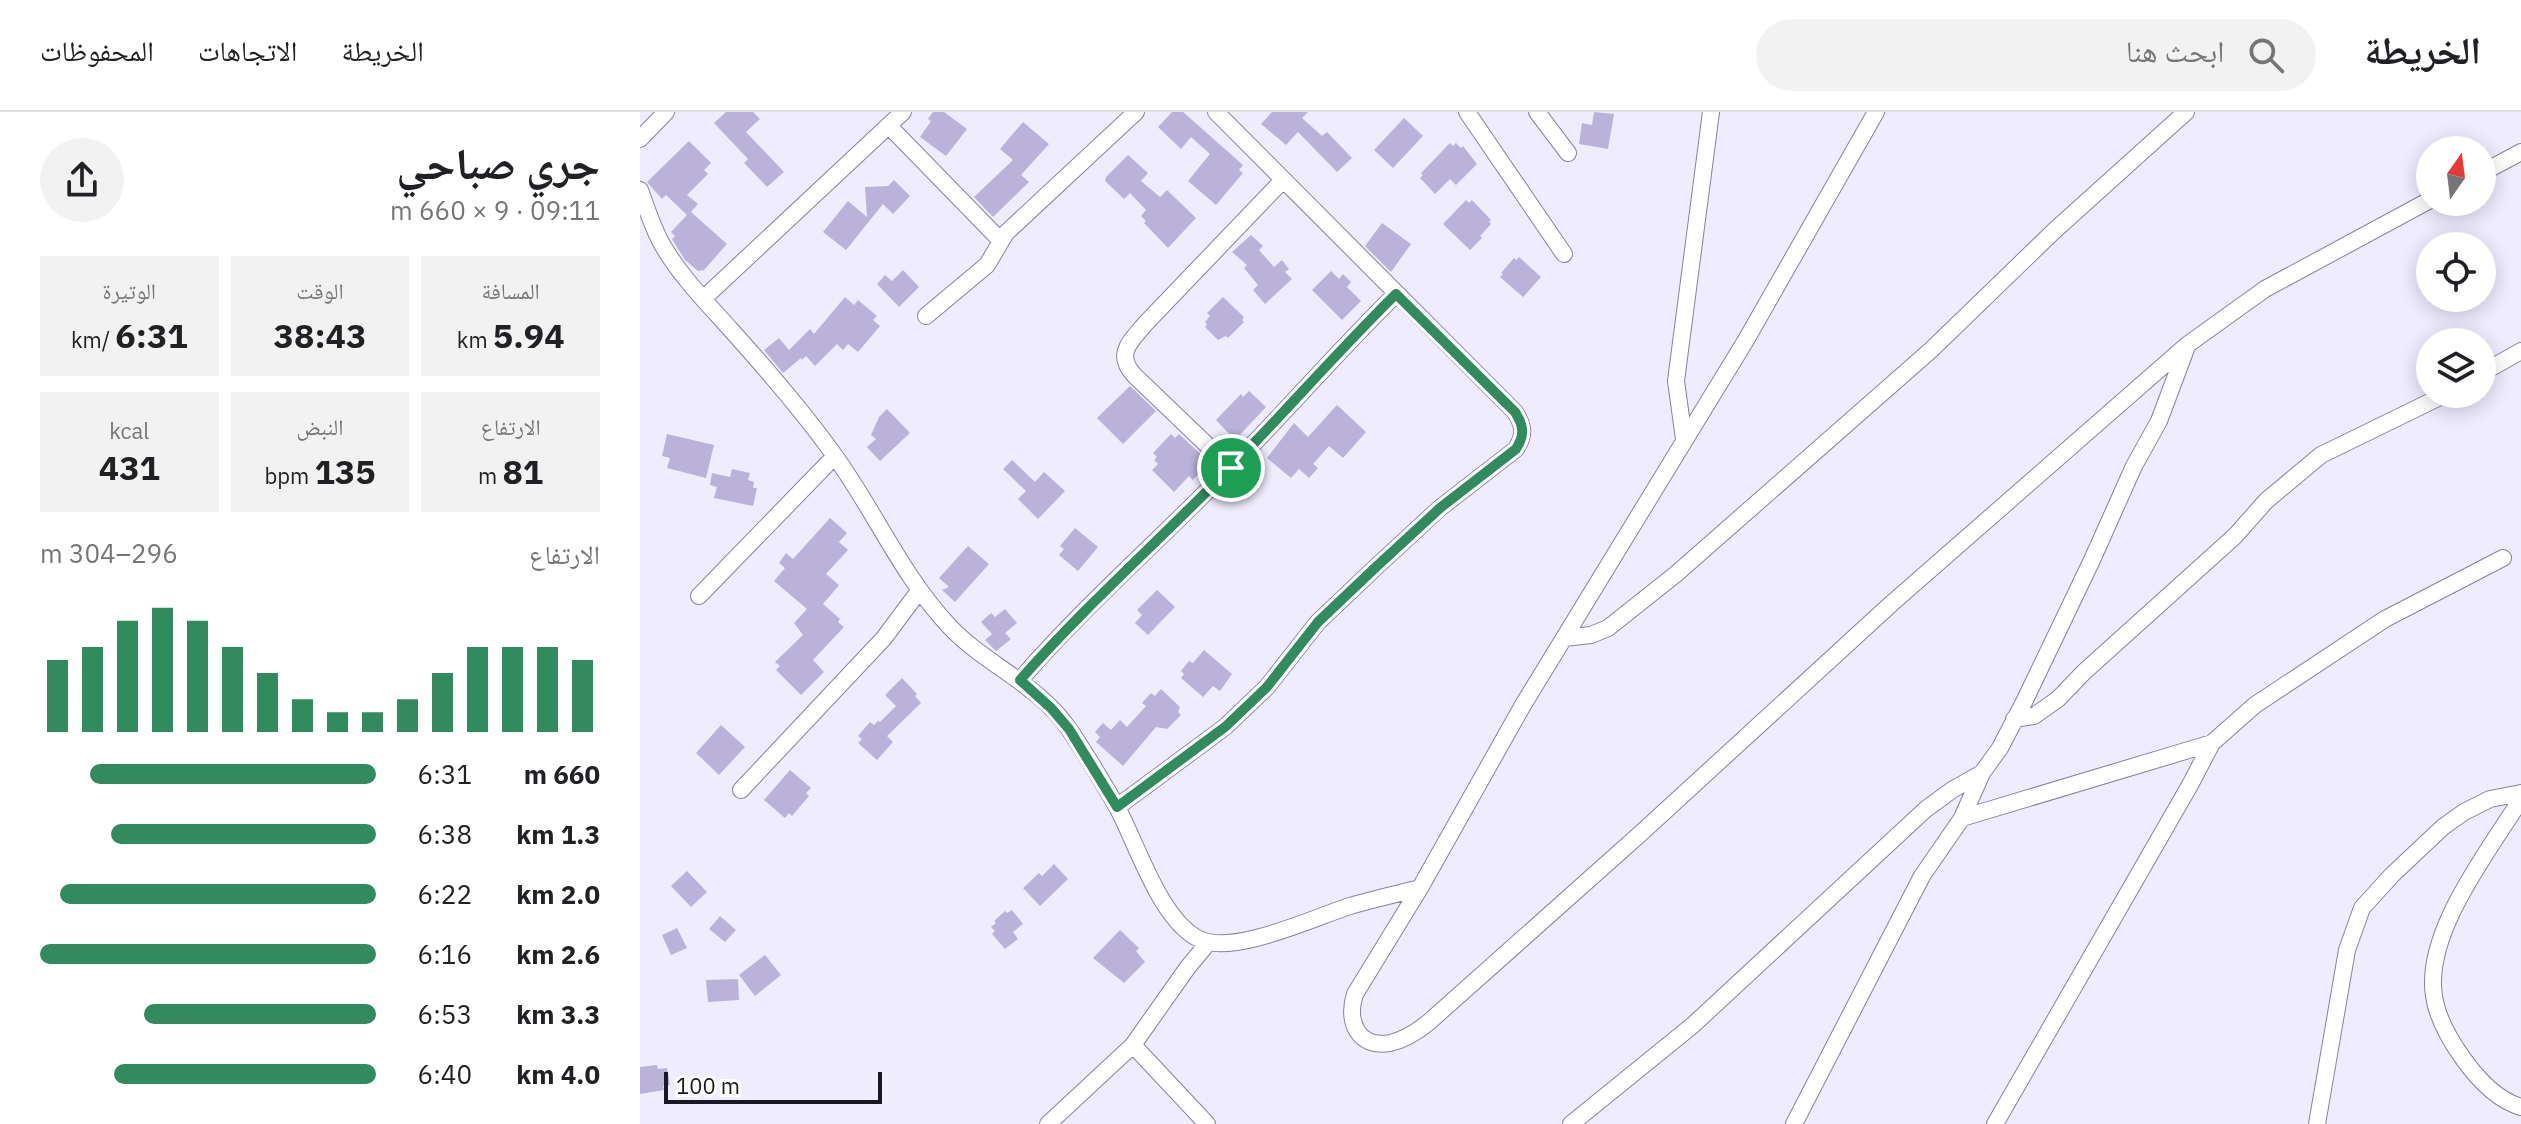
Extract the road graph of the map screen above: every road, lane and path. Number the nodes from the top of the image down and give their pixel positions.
1 (666, 112) edge
2 (903, 112) edge
3 (1136, 112) edge
4 (1216, 112) edge
5 (1467, 112) edge
6 (1537, 112) edge
7 (1711, 112) edge
8 (1876, 112) edge
9 (2186, 112) edge
10 (889, 126) junction
11 (640, 139) edge
12 (2521, 152) edge
13 (1568, 153) dead end
14 (2496, 165) edge
15 (1283, 180) junction
16 (640, 190) edge
17 (2416, 208) edge
18 (646, 230) edge
19 (1001, 241) junction
20 (1564, 254) dead end
21 (1396, 294) junction
22 (703, 299) junction
23 (926, 316) dead end
24 (2187, 345) junction
25 (2521, 351) edge
26 (2496, 365) edge
27 (2417, 408) edge
28 (1684, 439) junction
29 (835, 456) junction
30 (1231, 468) junction
31 (2503, 558) dead end
32 (919, 591) junction
33 (699, 596) dead end
34 (1564, 638) junction
35 (1020, 680) junction
36 (2014, 719) junction
37 (2212, 743) junction
38 (1982, 773) junction
39 (741, 790) dead end
40 (2521, 796) edge
41 (1117, 807) junction
42 (1962, 818) junction
43 (1420, 888) junction
44 (1208, 943) junction
45 (1133, 1045) junction
46 (2521, 1107) edge
47 (1048, 1124) edge
48 (1207, 1124) edge
49 (1571, 1124) edge
50 (1794, 1124) edge
51 (1995, 1124) edge
52 (2317, 1124) edge

1 - 11 street
2 - 10 street
3 - 19 street
4 - 15 street
5 - 20 street
6 - 13 street
7 - 28 street
8 - 28 street
9 - 34 street
10 - 19 street
10 - 22 street
12 - 14 street
15 - 21 street
15 - 30 street
16 - 18 street
17 - 24 street
18 - 22 street
19 - 23 street
21 - 30 street
21 - 41 street
22 - 29 street
24 - 36 street
24 - 43 street
25 - 26 street
27 - 36 street
28 - 34 street
29 - 32 street
29 - 33 street
30 - 35 street
31 - 37 street
32 - 35 street
32 - 39 street
34 - 43 street
35 - 41 street
36 - 38 street
37 - 42 street
37 - 51 street
38 - 42 street
38 - 49 street
40 - 46 street
40 - 52 street
41 - 44 street
42 - 50 street
43 - 44 street
44 - 45 street
45 - 47 street
45 - 48 street

